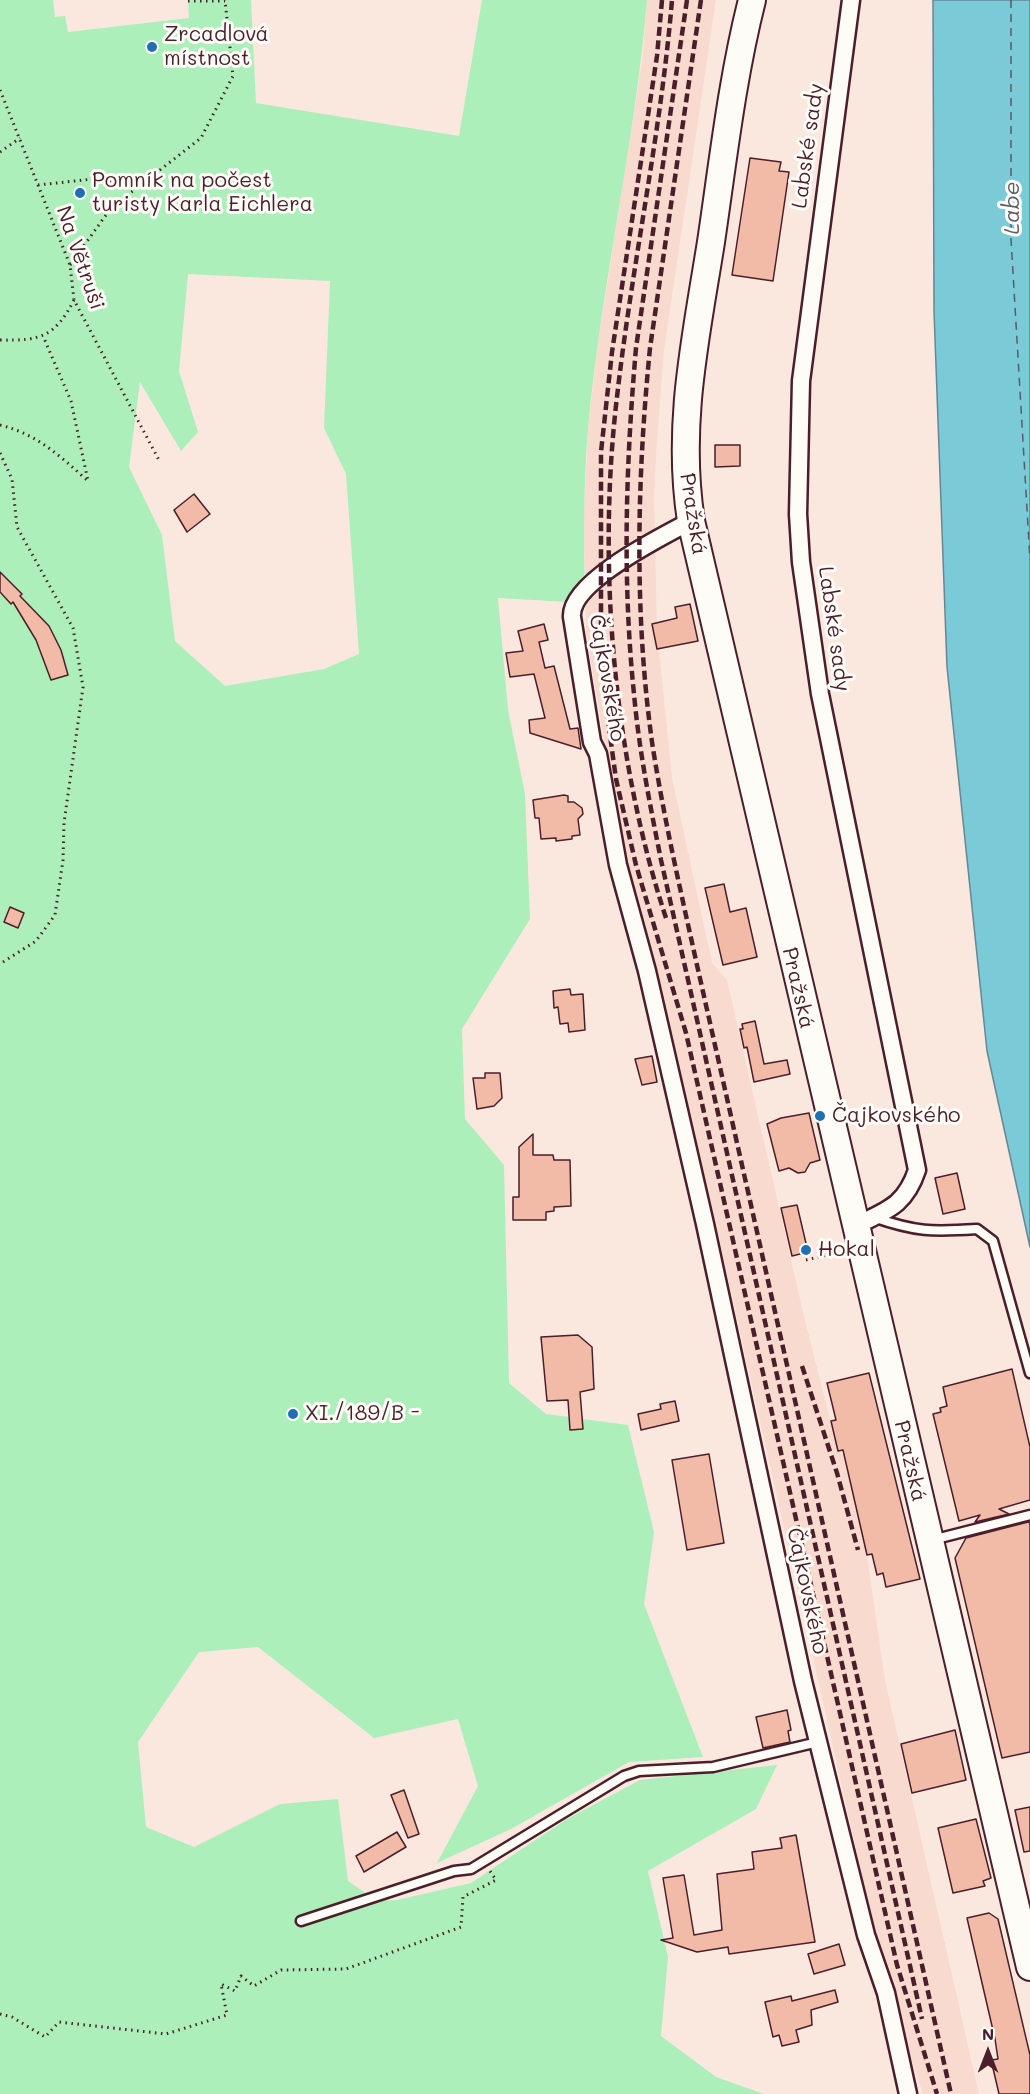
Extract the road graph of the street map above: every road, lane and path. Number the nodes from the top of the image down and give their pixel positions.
1 (225, 0) edge
2 (752, 0) edge
3 (851, 0) edge
4 (188, 1) edge
5 (0, 90) edge
6 (20, 138) junction
7 (0, 152) edge
8 (39, 185) junction
9 (141, 185) junction
10 (70, 265) junction
11 (74, 300) junction
12 (44, 336) junction
13 (0, 340) edge
14 (0, 424) edge
15 (0, 453) edge
16 (160, 462) dead end
17 (691, 521) junction
18 (0, 964) edge
19 (862, 1230) junction
20 (806, 1260) dead end
21 (1030, 1372) edge
22 (1030, 1515) edge
23 (929, 1541) junction
24 (818, 1742) junction
25 (484, 1861) junction
26 (301, 1921) dead end
27 (1030, 1967) edge
28 (0, 2014) edge
29 (908, 2094) edge

1 - 4 path
1 - 9 path
2 - 17 main road, Pražská
3 - 19 street, Labské sady
5 - 6 path, Na Větruši
6 - 7 path
6 - 8 path, Na Větruši
8 - 9 path
8 - 10 path, Na Větruši
9 - 10 path
10 - 11 path, Na Větruši
11 - 12 path
11 - 16 path, Na Větruši
12 - 13 path
12 - 14 path
15 - 18 path
17 - 19 main road, Pražská
17 - 24 street, Čajkovského
19 - 20 path
19 - 21 lane
19 - 23 main road, Pražská
22 - 23 lane
23 - 27 main road, Pražská
24 - 25 lane
24 - 29 street, Čajkovského
25 - 26 lane
25 - 28 path

